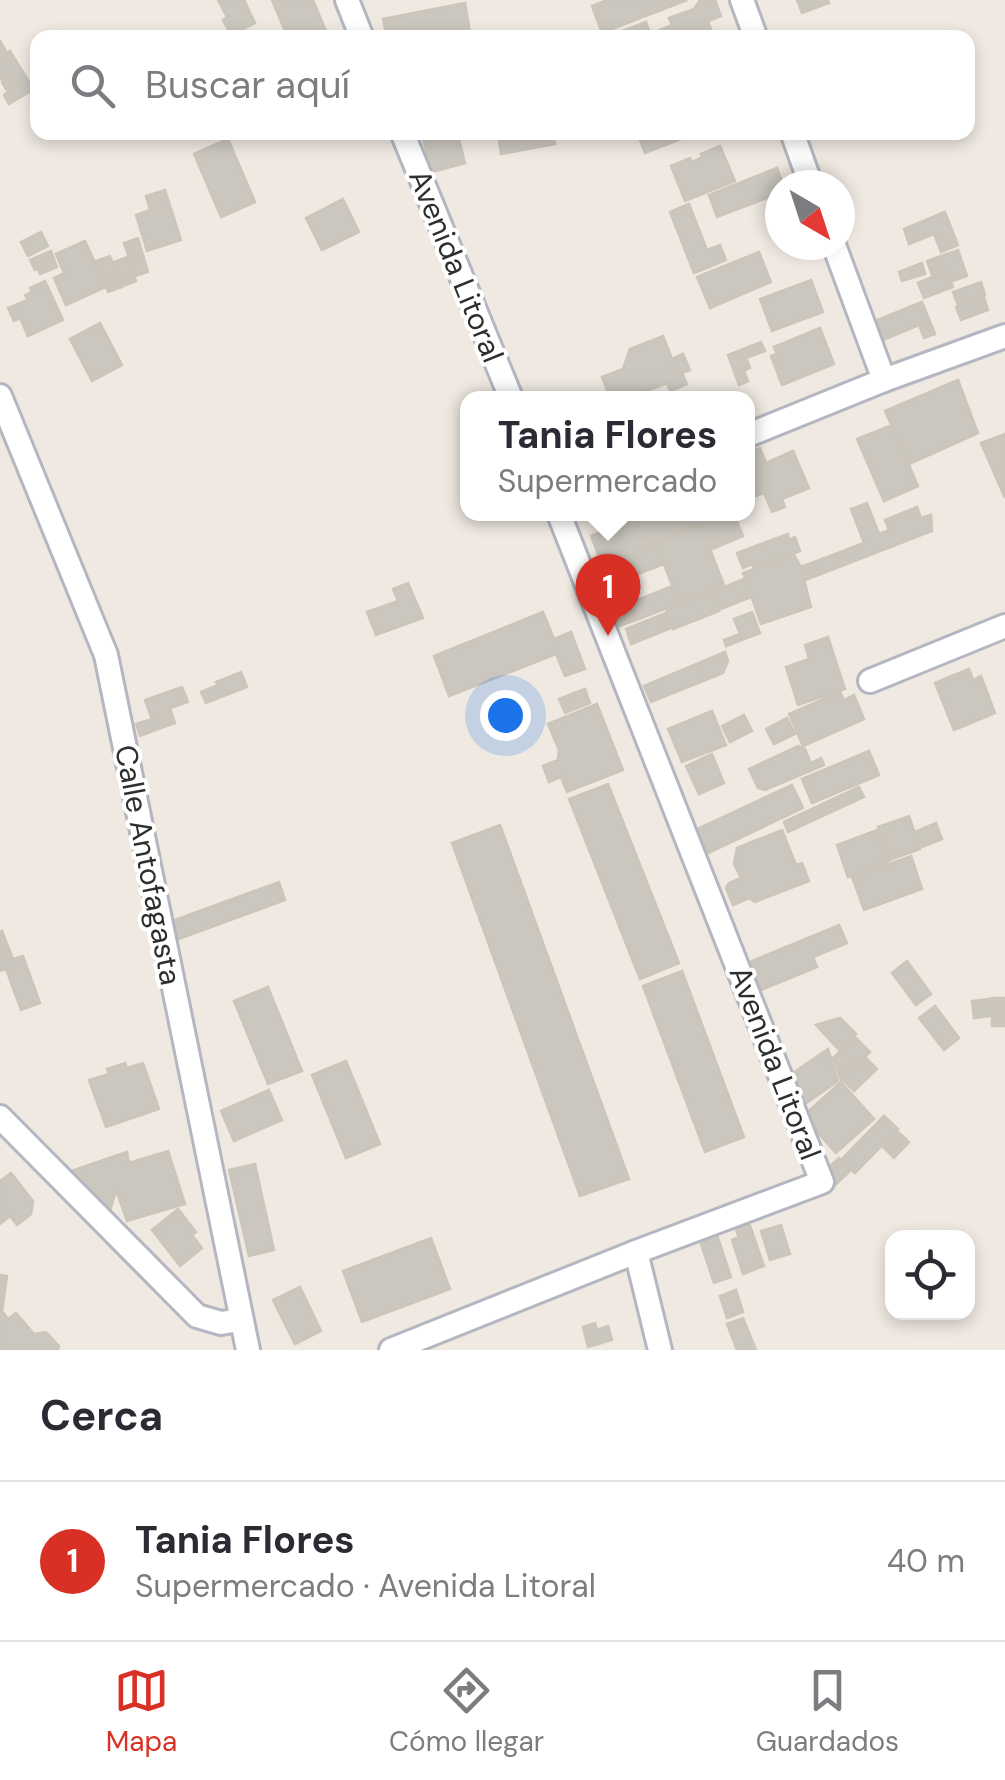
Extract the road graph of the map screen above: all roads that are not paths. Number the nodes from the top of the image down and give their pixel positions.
1 (347, 0) edge
2 (742, 0) edge
3 (359, 30) edge
4 (753, 30) edge
5 (405, 140) edge
6 (795, 140) edge
7 (806, 170) edge
8 (840, 260) edge
9 (1005, 336) edge
10 (884, 380) junction
11 (508, 391) edge
12 (0, 396) edge
13 (755, 432) edge
14 (562, 521) edge
15 (1005, 626) edge
16 (870, 681) dead end
17 (0, 1117) edge
18 (636, 1252) junction
19 (240, 1320) junction
20 (248, 1350) edge
21 (391, 1350) edge
22 (660, 1350) edge

1 - 3 street
2 - 4 street
5 - 11 street, Avenida Litoral
6 - 7 street
8 - 10 street
9 - 10 street
10 - 13 street
12 - 19 street, Calle Antofagasta
14 - 18 street, Avenida Litoral
15 - 16 street
17 - 19 street
18 - 21 street, Avenida Litoral
18 - 22 street
19 - 20 street, Calle Antofagasta

